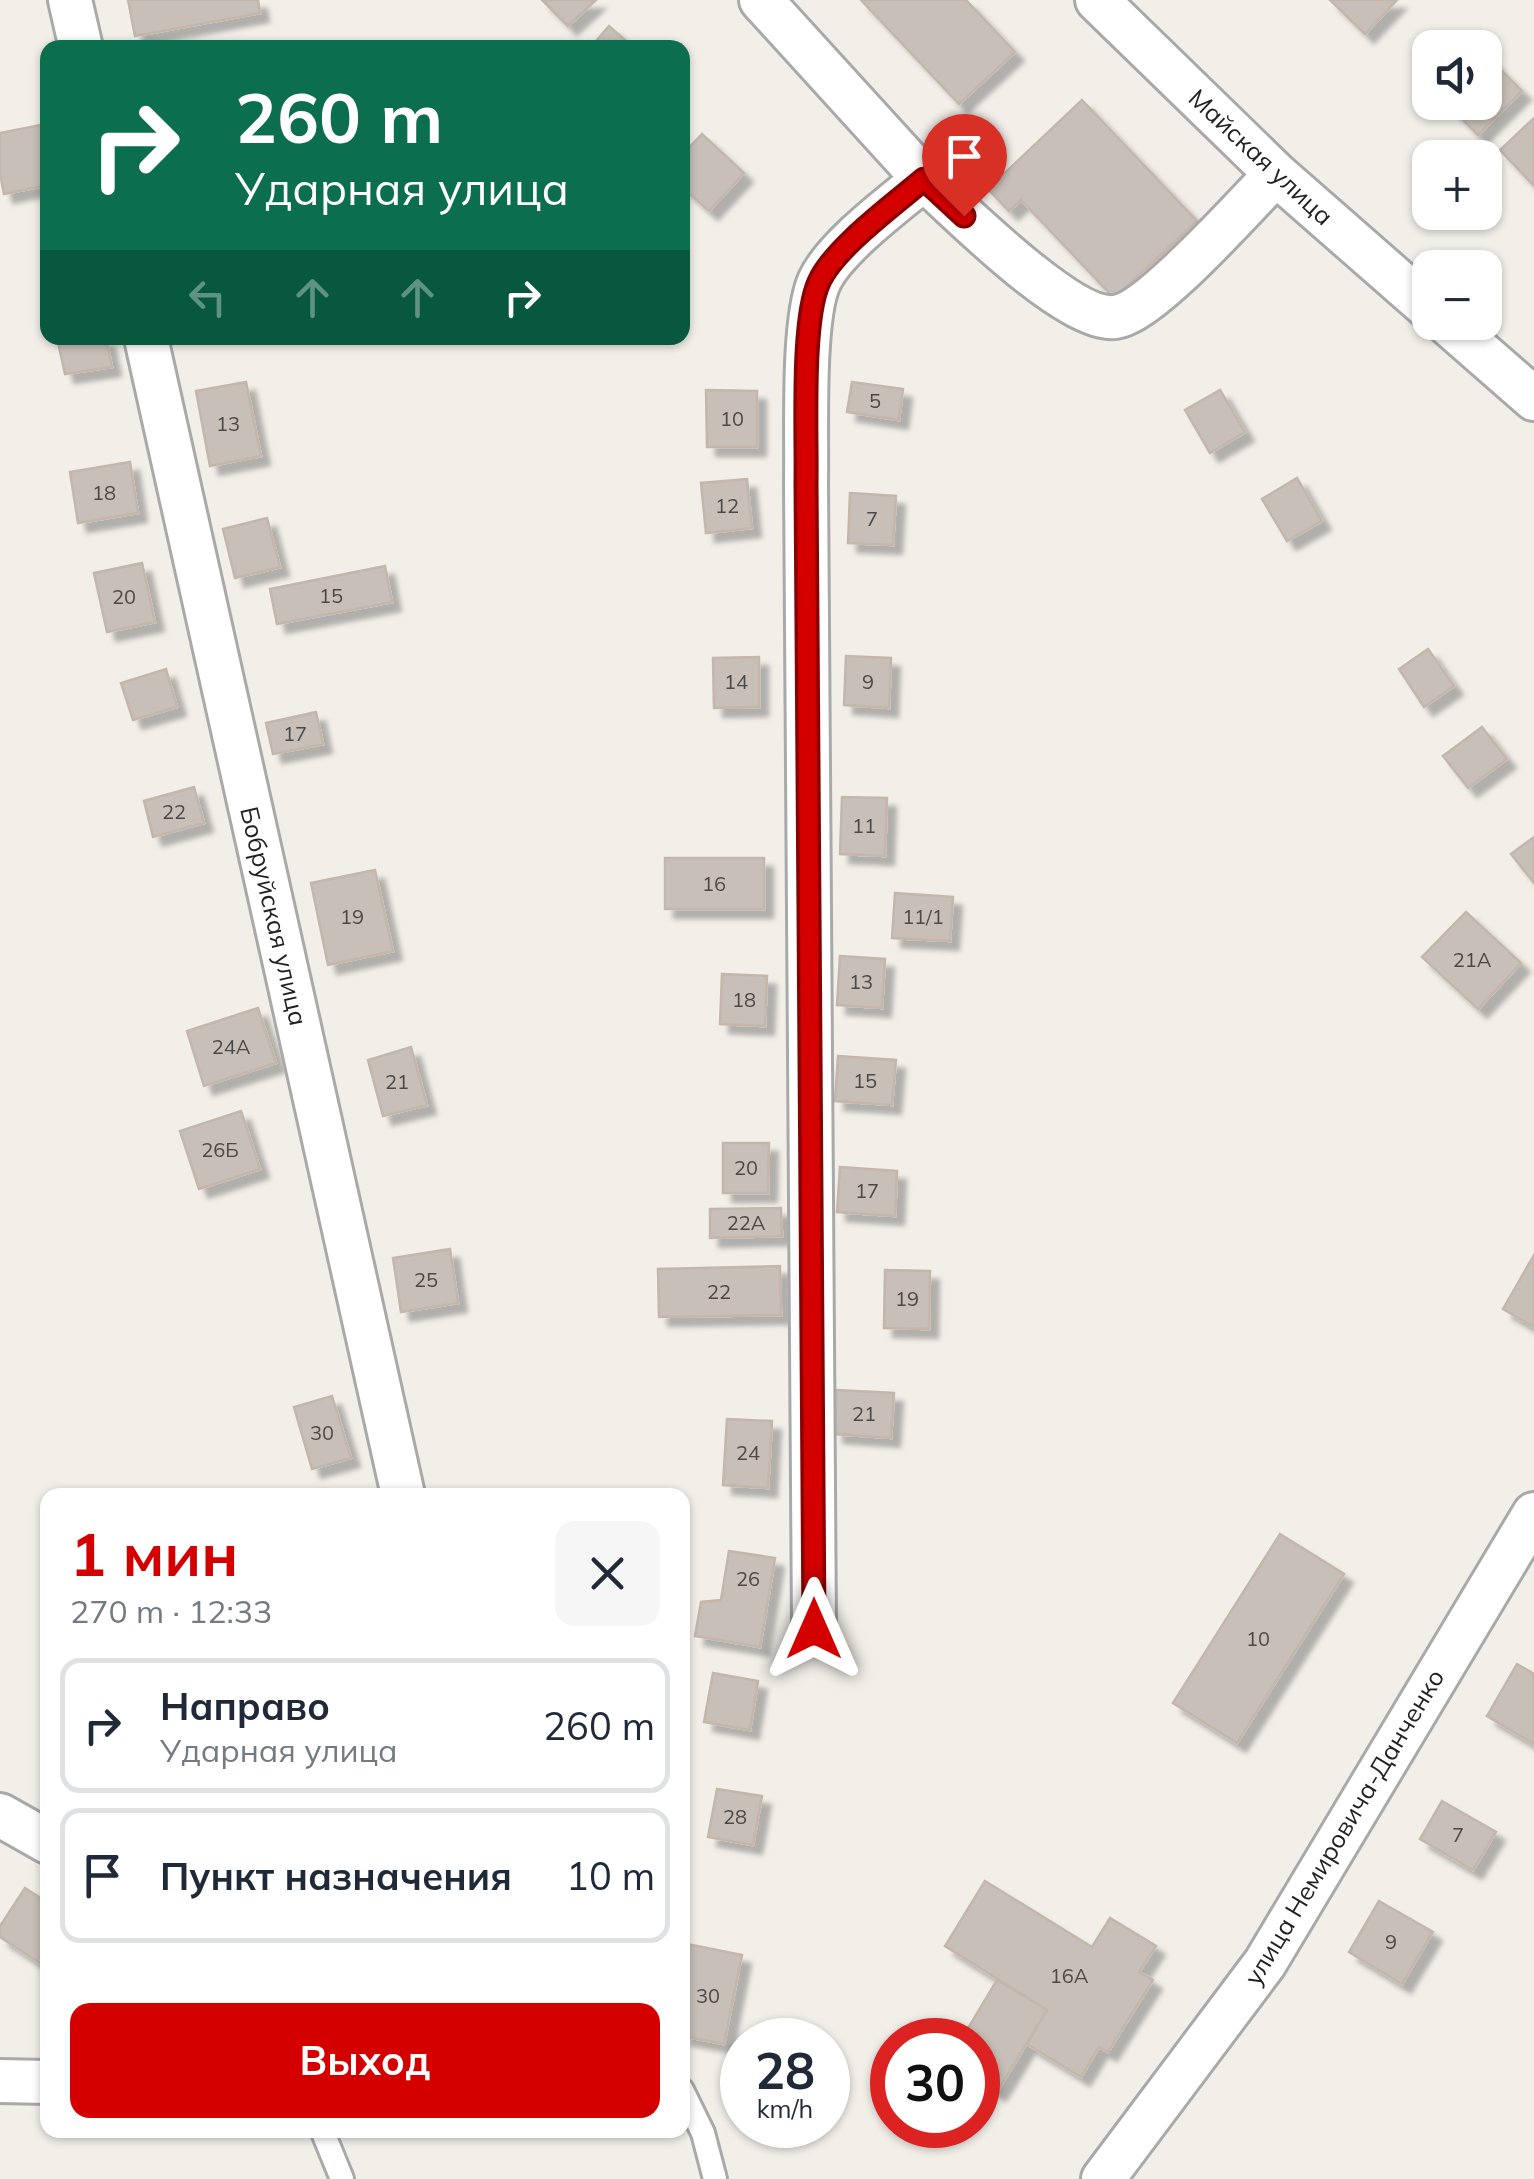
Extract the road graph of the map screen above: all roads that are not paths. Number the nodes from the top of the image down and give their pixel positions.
1 (70, 0) edge
2 (761, 0) edge
3 (1098, 0) edge
4 (79, 40) edge
5 (1276, 174) junction
6 (924, 179) junction
7 (1412, 293) edge
8 (1466, 340) edge
9 (148, 345) edge
10 (1534, 400) edge
11 (401, 1488) edge
12 (1534, 1514) edge
13 (814, 1629) dead end
14 (0, 1815) edge
15 (40, 1838) edge
16 (0, 2081) edge
17 (40, 2082) edge
18 (690, 2106) edge
19 (325, 2138) edge
20 (342, 2179) edge
21 (715, 2179) edge
22 (1103, 2179) edge

1 - 4 street
2 - 6 street
3 - 5 street, Майская улица
5 - 6 street
5 - 7 street, Майская улица
6 - 13 street
8 - 10 street
9 - 11 street, Бобруйская улица
12 - 22 street, улица Немировича-Данченко
14 - 15 street
16 - 17 street
18 - 21 lane
19 - 20 lane

